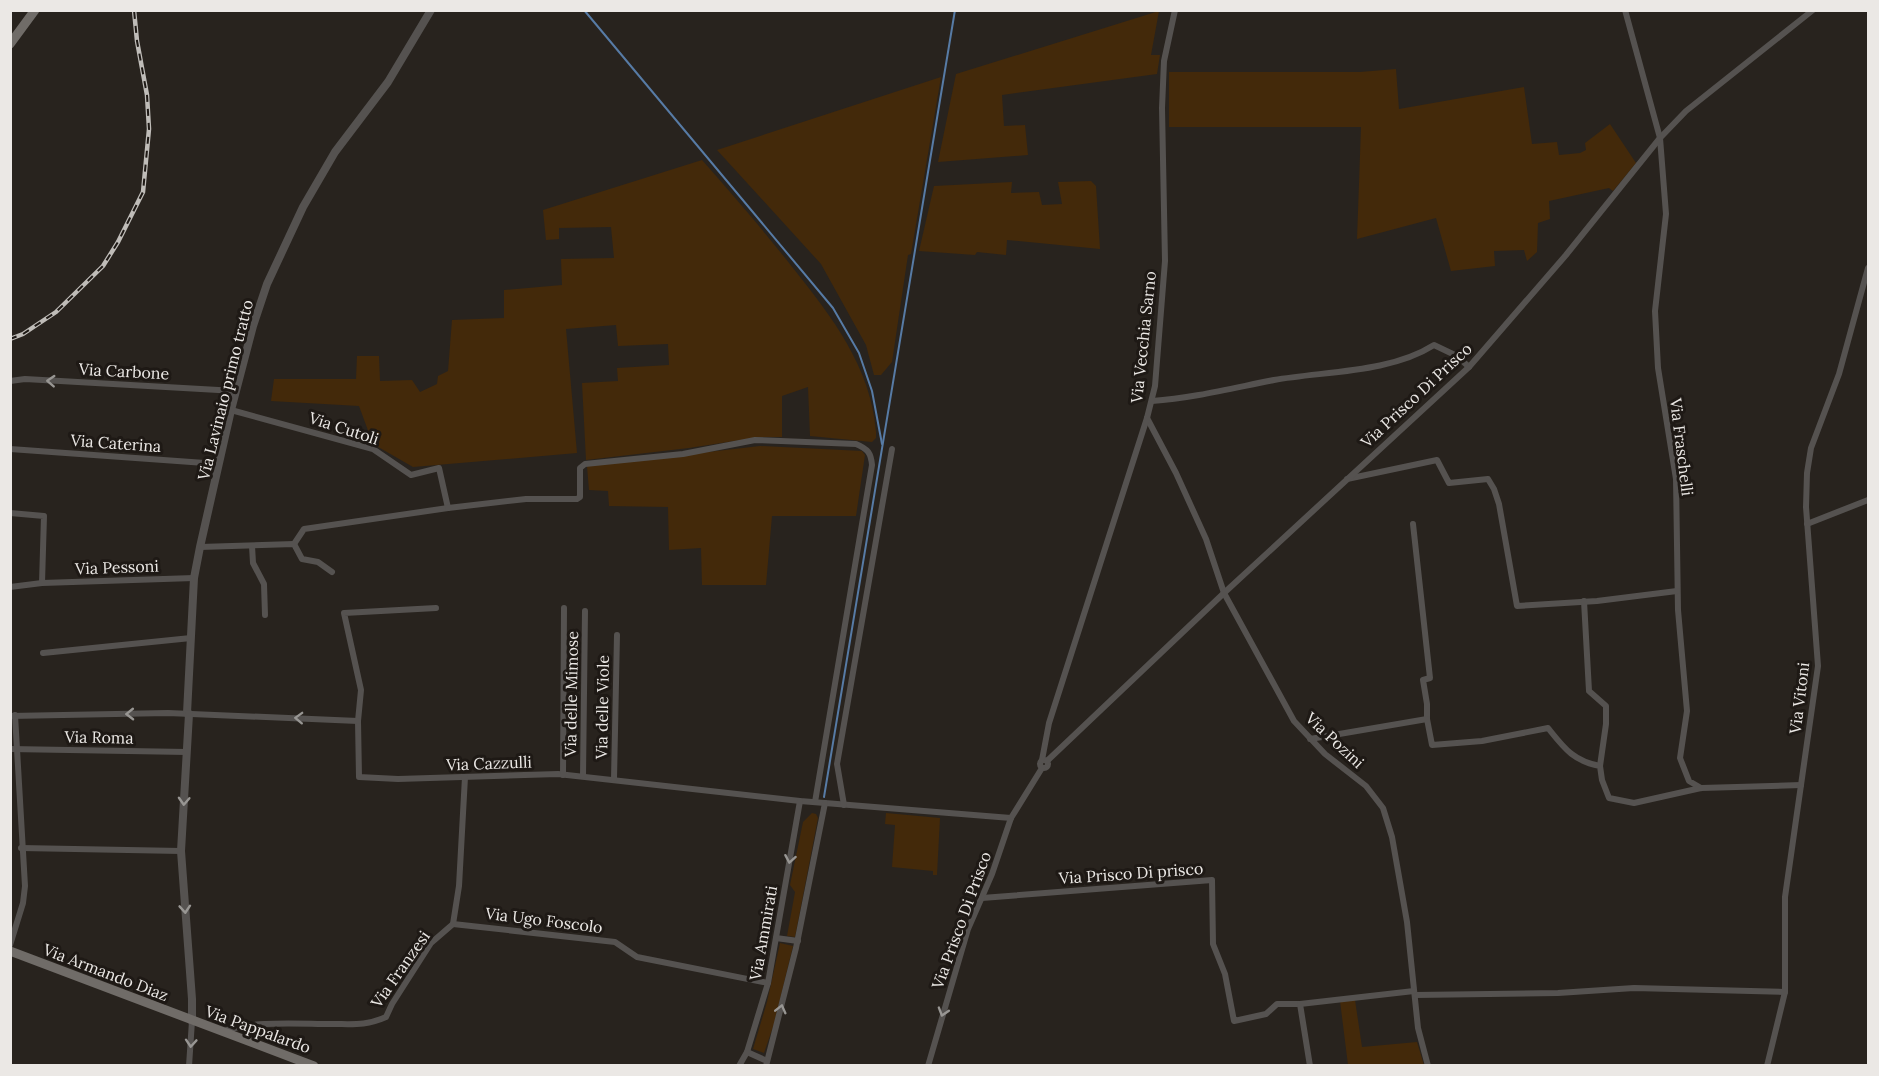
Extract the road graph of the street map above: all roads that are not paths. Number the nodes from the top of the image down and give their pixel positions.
1 (35, 10) edge
2 (431, 10) edge
3 (1175, 10) edge
4 (1625, 10) edge
5 (1813, 10) edge
6 (10, 44) edge
7 (1660, 138) junction
8 (1869, 268) edge
9 (1469, 367) junction
10 (10, 381) edge
11 (236, 391) junction
12 (1152, 401) junction
13 (231, 410) junction
14 (1147, 418) junction
15 (10, 449) edge
16 (892, 449) dead end
17 (219, 464) junction
18 (1346, 480) junction
19 (1869, 500) edge
20 (448, 508) junction
21 (10, 513) edge
22 (1413, 524) dead end
23 (1808, 524) junction
24 (294, 544) junction
25 (252, 546) junction
26 (200, 547) junction
27 (333, 572) dead end
28 (194, 578) junction
29 (42, 583) junction
30 (10, 587) edge
31 (1677, 591) junction
32 (1224, 593) junction
33 (1584, 601) junction
34 (435, 608) dead end
35 (564, 608) dead end
36 (585, 611) dead end
37 (265, 615) dead end
38 (617, 635) dead end
39 (191, 638) junction
40 (43, 653) dead end
41 (188, 714) junction
42 (13, 715) edge
43 (1427, 719) junction
44 (358, 721) junction
45 (1310, 739) junction
46 (13, 749) edge
47 (187, 752) junction
48 (1045, 761) junction
49 (1600, 766) junction
50 (1042, 768) joint
51 (563, 775) junction
52 (583, 776) junction
53 (465, 777) junction
54 (614, 779) junction
55 (1801, 785) junction
56 (1701, 788) junction
57 (800, 801) junction
58 (815, 802) junction
59 (825, 803) junction
60 (844, 804) junction
61 (1011, 818) junction
62 (21, 848) junction
63 (181, 851) junction
64 (982, 898) junction
65 (453, 924) junction
66 (776, 938) junction
67 (798, 941) junction
68 (10, 945) edge
69 (10, 951) edge
70 (768, 983) junction
71 (1785, 992) junction
72 (1415, 993) junction
73 (1300, 1004) junction
74 (192, 1021) junction
75 (220, 1032) junction
76 (747, 1052) junction
77 (766, 1063) edge
78 (189, 1065) edge
79 (314, 1065) edge
80 (739, 1065) edge
81 (928, 1065) edge
82 (1310, 1065) edge
83 (1428, 1065) edge
84 (1767, 1065) edge

1 - 6 main road
2 - 11 street, Via Lavinaio primo tratto
3 - 12 street, Via Vecchia Sarno
4 - 7 street, Via Fraschelli
5 - 7 street, Via Prisco Di Prisco
7 - 9 street, Via Prisco Di Prisco
7 - 31 street, Via Fraschelli
8 - 23 street, Via Vitoni
9 - 12 street
9 - 18 street, Via Prisco Di Prisco
11 -> 10 street, Via Carbone
11 - 13 street, Via Lavinaio primo tratto
12 - 14 street, Via Vecchia Sarno
13 - 17 street, Via Lavinaio primo tratto
13 - 20 street, Via Cutoli
14 - 32 street, Via Pozini
14 - 48 street, Via Vecchia Sarno
15 - 17 street, Via Caterina
16 - 60 street
17 - 26 street, Via Lavinaio primo tratto
18 - 32 street, Via Prisco Di Prisco
18 - 33 street
19 - 23 street
20 - 24 street
20 - 58 street
21 - 29 street
22 - 43 street
23 - 55 street, Via Vitoni
24 - 25 street
24 - 27 street
25 - 26 street
25 - 37 street
26 - 28 street, Via Lavinaio primo tratto
28 - 29 street, Via Pessoni
28 - 39 street, Via Lavinaio primo tratto
29 - 30 street, Via Pessoni
31 - 33 street
31 - 56 street, Via Fraschelli
32 - 45 street, Via Pozini
32 - 48 street, Via Prisco Di Prisco
33 - 49 street
34 - 44 street
35 - 51 street
36 - 52 street, Via delle Mimose
38 - 54 street, Via delle Viole
39 - 40 street
39 - 41 street, Via Lavinaio primo tratto
41 -> 42 street
44 -> 41 street
41 - 47 street, Via Lavinaio primo tratto
42 - 46 street
43 - 45 street
43 - 49 street
44 - 53 street, Via Cazzulli
45 - 72 street, Via Pozini
46 - 47 street, Via Roma
46 - 62 street
47 -> 63 street, Via Lavinaio primo tratto
48 - 50 street, Via Vecchia Sarno
49 - 56 street
50 - 61 street, Via Prisco Di Prisco
51 - 52 street, Via Cazzulli
51 - 53 street, Via Cazzulli
52 - 54 street, Via Cazzulli
53 - 65 street, Via Franzesi
54 - 57 street, Via Cazzulli
55 - 56 street
55 - 71 street, Via Vitoni
57 - 58 street, Via Cazzulli
57 -> 66 street, Via Ammirati
58 - 59 street, Via Cazzulli
59 - 60 street, Via Cazzulli
59 - 67 street, Via Ammirati
60 - 61 street, Via Cazzulli
61 - 64 street, Via Prisco Di Prisco
62 - 63 street
62 - 68 street
63 -> 74 street, Via Lavinaio primo tratto
64 - 73 street, Via Prisco Di prisco
64 -> 81 street, Via Prisco Di Prisco
65 - 70 street, Via Ugo Foscolo
65 - 75 street, Via Franzesi
66 - 67 street
66 - 70 street, Via Ammirati
77 -> 67 street, Via Ammirati
69 - 74 main road, Via Armando Diaz
70 - 76 street, Via Ammirati
71 - 72 street
71 - 84 street, Via Vitoni
72 - 73 street
72 - 83 street, Via Pozini
73 - 82 street
74 - 75 main road, Via Pappalardo
74 -> 78 street
75 - 79 main road, Via Pappalardo
76 - 77 street
76 - 80 street, Via Ammirati

